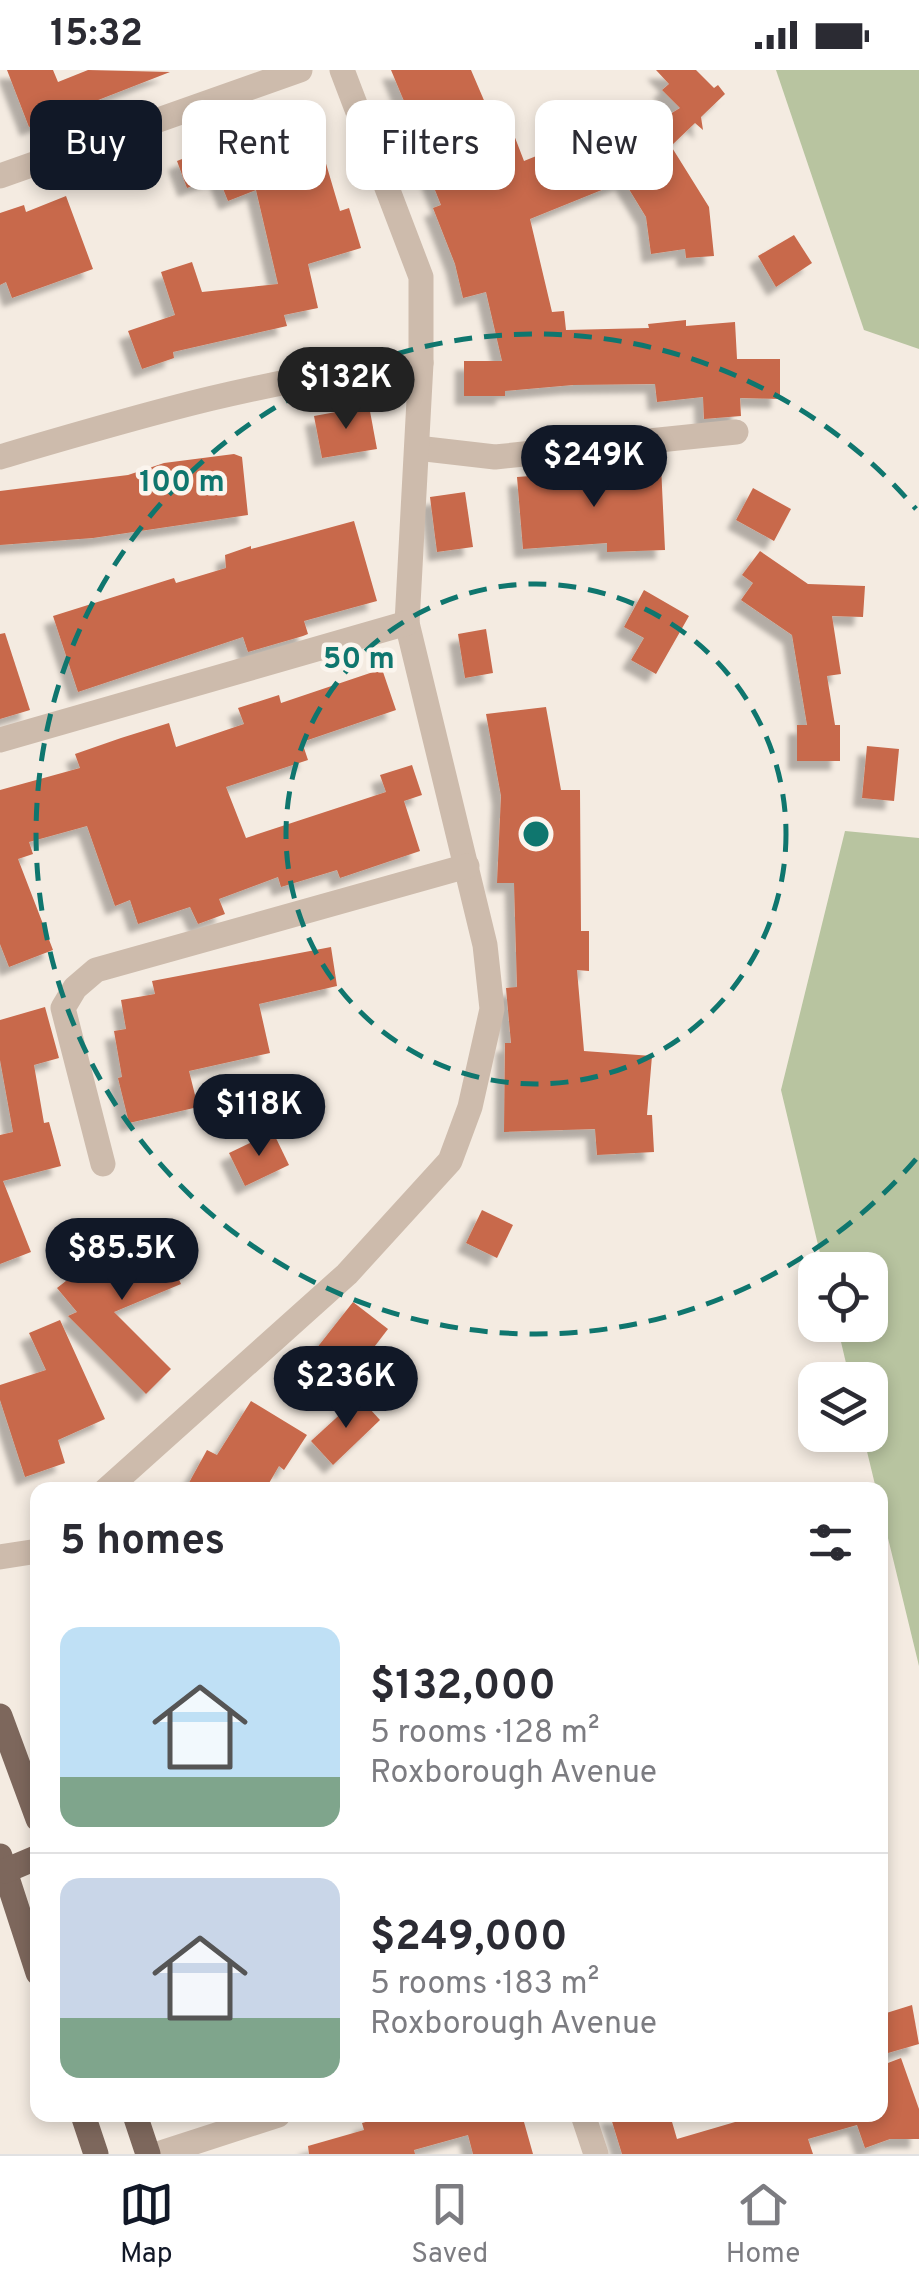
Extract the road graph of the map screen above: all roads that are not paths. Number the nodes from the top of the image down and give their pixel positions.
1 (300, 70) edge
2 (342, 70) edge
3 (0, 176) edge
4 (420, 363) junction
5 (736, 432) dead end
6 (417, 448) junction
7 (0, 457) edge
8 (407, 623) junction
9 (0, 740) edge
10 (466, 866) junction
11 (103, 1164) dead end
12 (115, 1482) edge
13 (30, 1552) edge
14 (0, 1557) edge
15 (0, 1716) edge
16 (30, 1797) edge
17 (30, 1859) edge
18 (2, 1864) edge
19 (30, 1950) edge
20 (85, 2122) edge
21 (137, 2122) edge
22 (256, 2122) edge
23 (585, 2122) edge
24 (96, 2154) edge
25 (148, 2154) edge
26 (158, 2154) edge
27 (596, 2154) edge

1 - 3 street
2 - 4 street
4 - 6 street
4 - 7 street
5 - 6 street
6 - 8 street
8 - 9 street
8 - 10 street
10 - 11 street
10 - 12 street
13 - 14 street
15 - 16 main road
17 - 18 main road
18 - 19 main road
20 - 24 main road
21 - 25 main road
22 - 26 street
23 - 27 street

